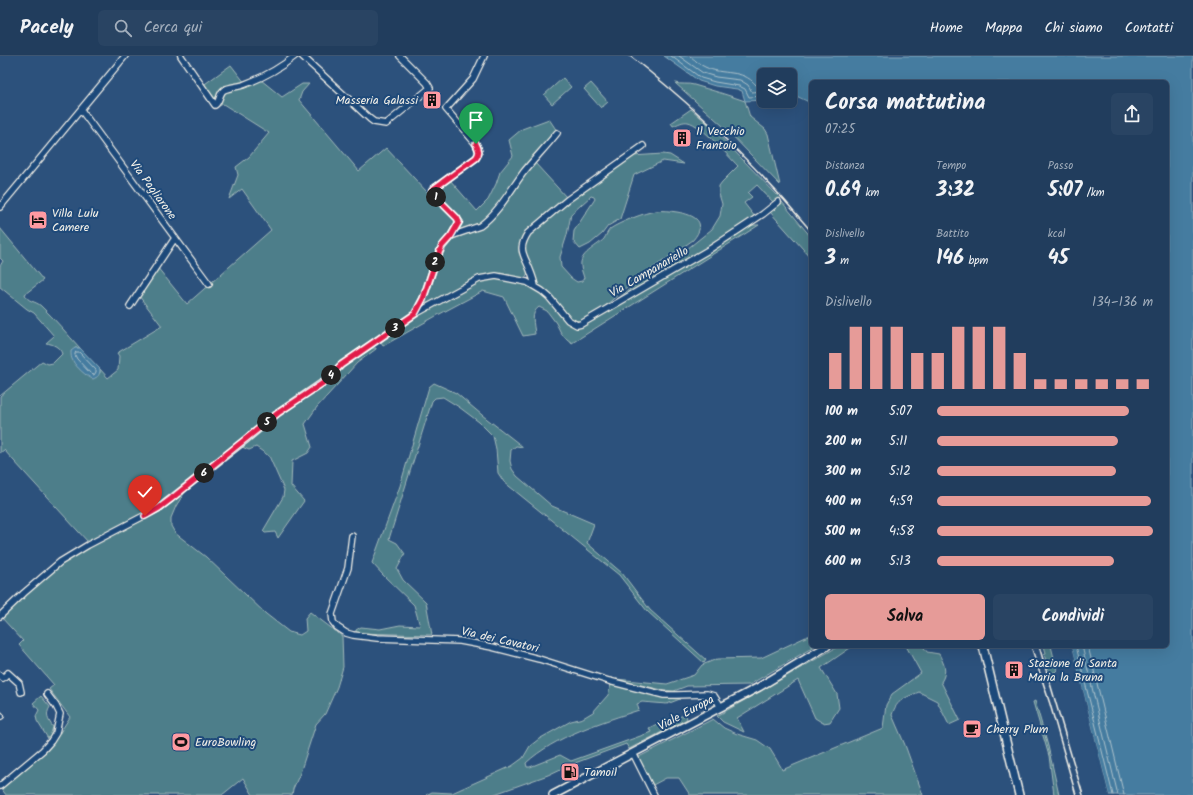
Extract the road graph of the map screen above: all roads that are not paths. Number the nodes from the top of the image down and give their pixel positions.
1 (125, 56) edge
2 (181, 56) edge
3 (295, 56) edge
4 (302, 56) edge
5 (400, 56) edge
6 (484, 56) edge
7 (81, 110) junction
8 (557, 133) dead end
9 (643, 146) dead end
10 (778, 202) dead end
11 (0, 207) edge
12 (451, 236) junction
13 (175, 238) junction
14 (209, 284) dead end
15 (535, 286) junction
16 (130, 306) dead end
17 (415, 314) junction
18 (352, 536) dead end
19 (0, 616) edge
20 (824, 648) edge
21 (983, 648) edge
22 (0, 675) edge
23 (21, 692) dead end
24 (47, 694) dead end
25 (721, 707) junction
26 (633, 753) junction
27 (0, 786) edge
28 (553, 795) edge
29 (654, 795) edge
30 (1019, 795) edge

1 - 7 street
2 - 3 street
4 - 5 street
6 - 12 street
7 - 11 street
7 - 13 street, Via Pagliarone
8 - 12 street
9 - 15 street
10 - 15 street, Via Campanariello
12 - 17 street
13 - 14 street, Via Pagliarone
13 - 16 street
15 - 17 street, Via Campanariello
17 - 19 street, Via Campanariello
18 - 25 street, Via dei Cavatori
20 - 25 street, Viale Europa
21 - 30 street
22 - 23 street
24 - 27 street
25 - 26 street, Viale Europa
26 - 28 street, Viale Europa
26 - 29 street

